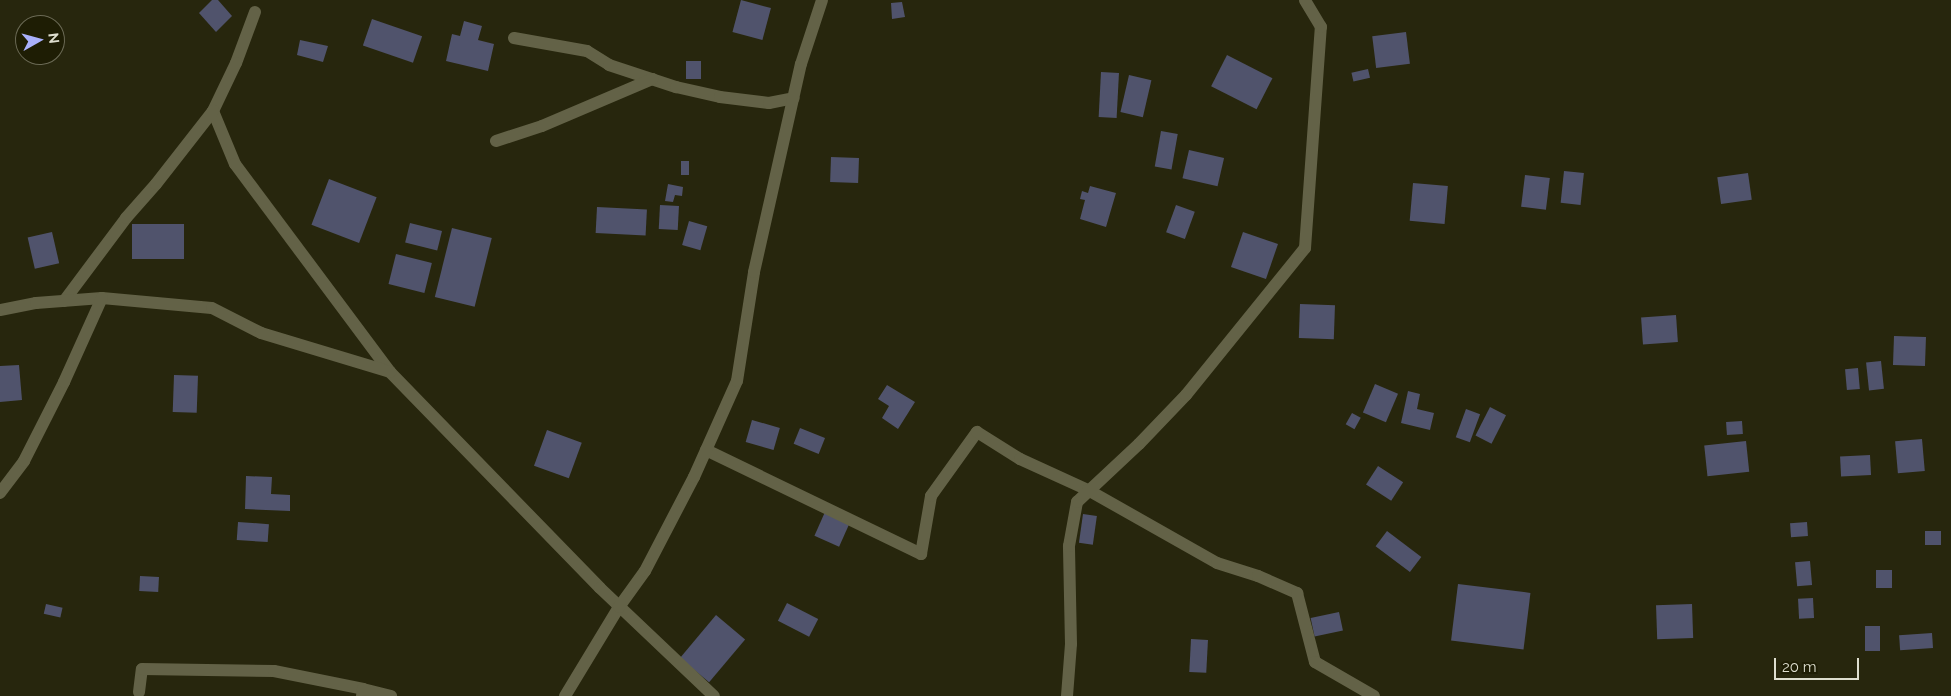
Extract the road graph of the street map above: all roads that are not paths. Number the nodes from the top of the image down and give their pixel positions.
1 (822, 0) edge
2 (1305, 0) edge
3 (255, 12) dead end
4 (514, 38) dead end
5 (652, 79) junction
6 (794, 98) junction
7 (214, 110) junction
8 (496, 141) dead end
9 (102, 298) junction
10 (64, 301) junction
11 (0, 310) edge
12 (390, 372) junction
13 (706, 450) junction
14 (1088, 490) junction
15 (0, 493) edge
16 (619, 607) junction
17 (139, 692) dead end
18 (363, 692) edge
19 (391, 696) edge
20 (566, 696) edge
21 (714, 696) edge
22 (1066, 696) edge
23 (1374, 696) edge

1 - 6 street
2 - 14 street
3 - 7 street
4 - 5 street
5 - 6 street
5 - 8 street
6 - 13 street
7 - 10 street
7 - 12 street
9 - 10 street
9 - 12 street
9 - 15 street
10 - 11 street
12 - 16 street
13 - 14 street
13 - 16 street
14 - 22 street
14 - 23 street
16 - 20 street
16 - 21 street
17 - 18 street
18 - 19 street

